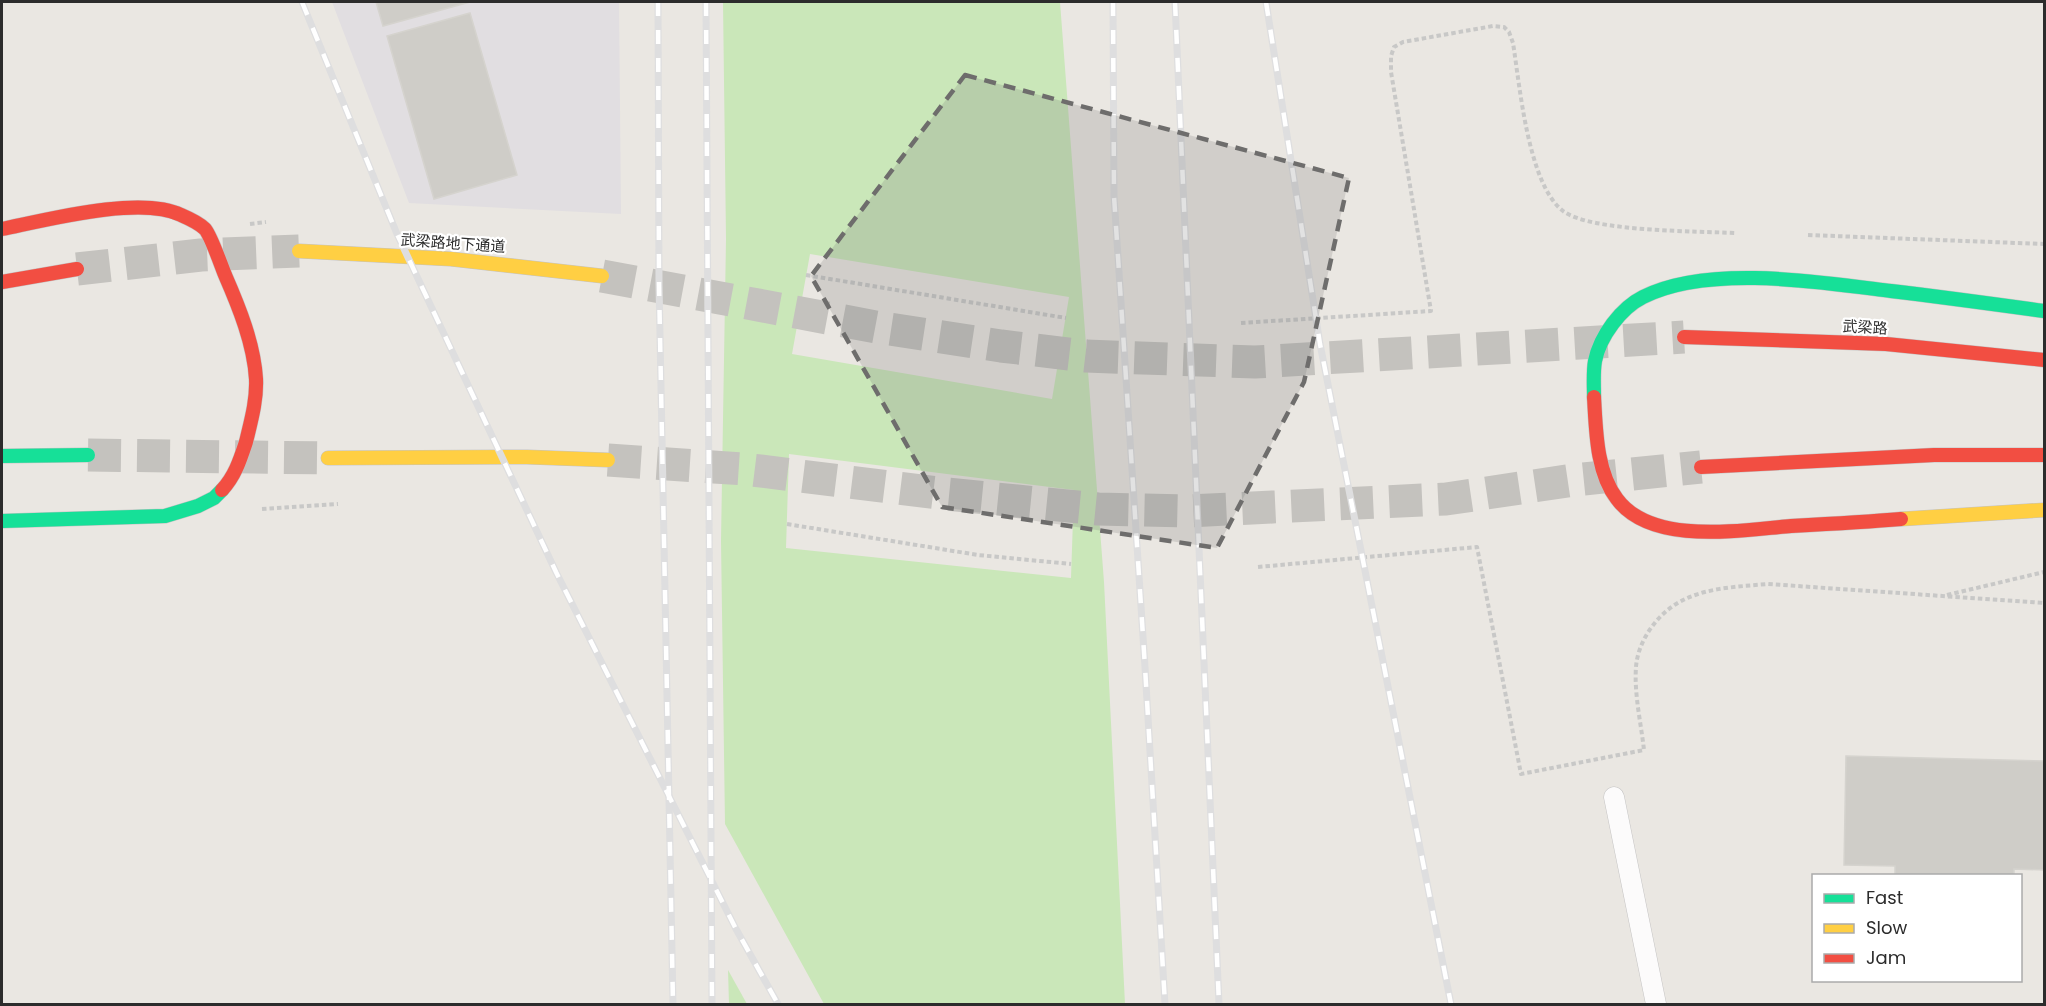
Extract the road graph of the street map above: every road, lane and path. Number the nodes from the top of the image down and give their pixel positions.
1 (2, 229) edge
2 (1736, 233) dead end
3 (1805, 235) dead end
4 (2044, 244) edge
5 (299, 251) tunnel mouth
6 (77, 269) tunnel mouth
7 (806, 275) dead end
8 (602, 276) tunnel mouth
9 (2, 282) edge
10 (2044, 311) edge
11 (1066, 318) dead end
12 (1241, 323) dead end
13 (1684, 337) tunnel mouth
14 (2044, 360) edge
15 (88, 455) tunnel mouth
16 (2044, 455) edge
17 (2, 456) edge
18 (328, 458) tunnel mouth
19 (608, 460) tunnel mouth
20 (1701, 467) tunnel mouth
21 (344, 504) dead end
22 (261, 510) dead end
23 (2044, 510) edge
24 (2, 521) edge
25 (787, 524) dead end
26 (1071, 564) dead end
27 (1258, 567) dead end
28 (2044, 573) edge
29 (1944, 596) junction
30 (2044, 603) edge
31 (1614, 797) dead end
32 (1656, 1005) edge

1 - 24 main road
2 - 12 path
3 - 4 path
5 - 8 main road, 武梁路地下通道
6 - 9 main road
7 - 11 path
10 - 23 main road
13 - 14 main road, 武梁路
15 - 17 main road
16 - 20 main road
18 - 19 main road
21 - 22 path
25 - 26 path
27 - 29 path
28 - 29 path
29 - 30 path
31 - 32 lane

